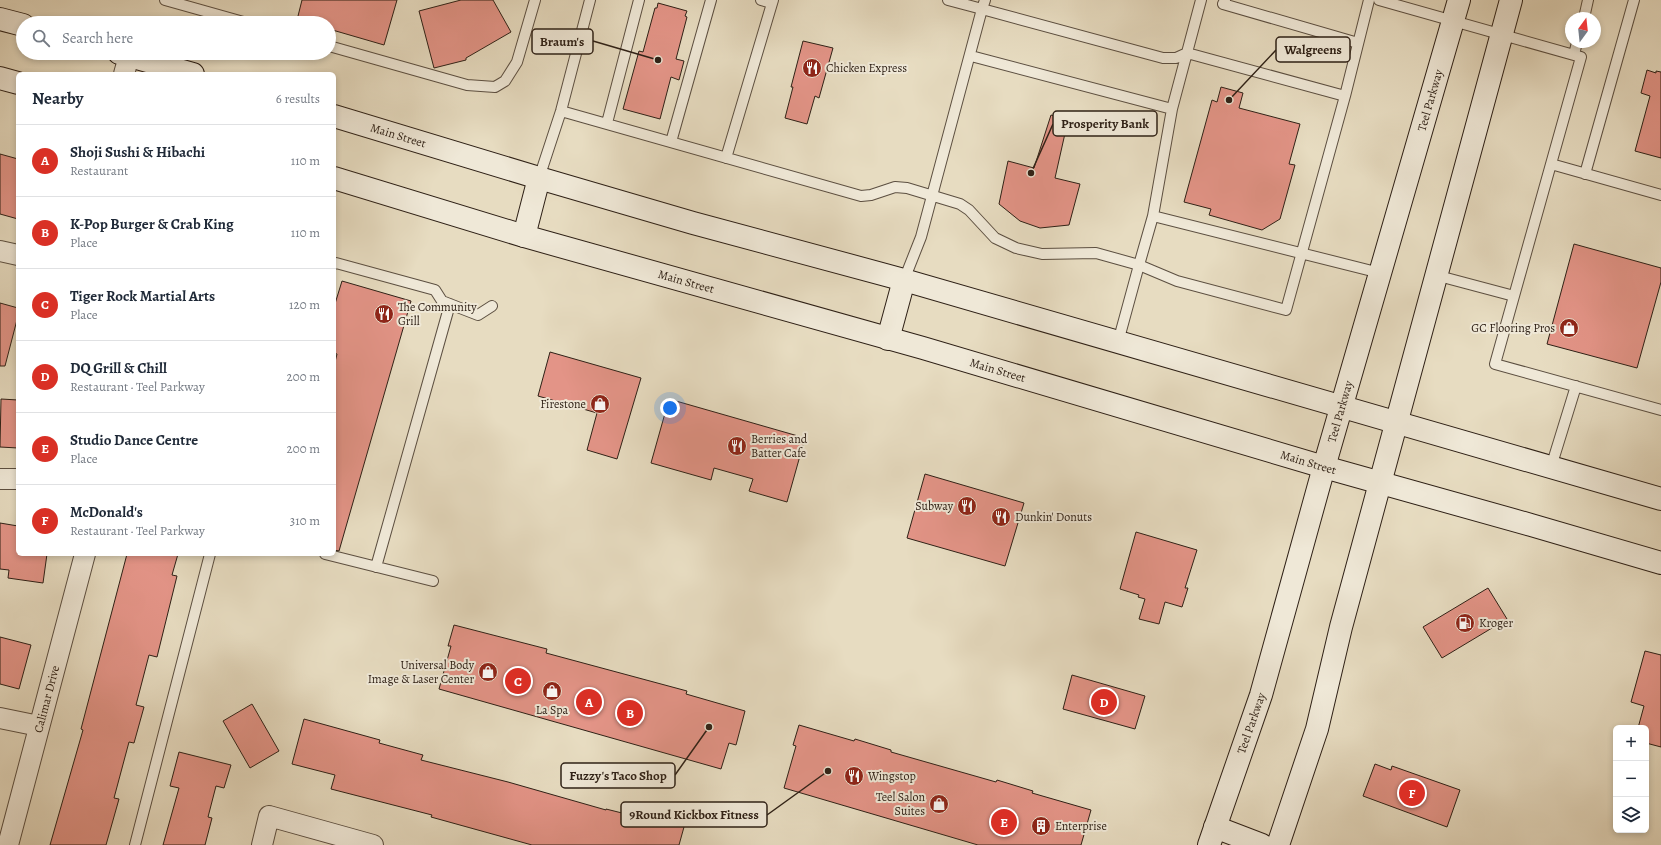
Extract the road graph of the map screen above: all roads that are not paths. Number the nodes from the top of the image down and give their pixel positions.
1 (165, 0) edge
2 (535, 0) edge
3 (590, 0) edge
4 (639, 0) edge
5 (711, 0) edge
6 (761, 0) edge
7 (948, 0) edge
8 (1201, 0) edge
9 (1225, 0) edge
10 (1369, 0) edge
11 (1379, 0) edge
12 (1458, 0) edge
13 (1511, 0) edge
14 (1588, 0) edge
15 (1634, 0) edge
16 (773, 1) edge
17 (984, 5) edge
18 (1585, 12) edge
19 (222, 16) edge
20 (0, 19) edge
21 (1452, 21) junction
22 (16, 24) edge
23 (1501, 35) junction
24 (1358, 43) junction
25 (336, 48) edge
26 (1576, 48) edge
27 (1188, 53) junction
28 (1574, 55) junction
29 (971, 56) junction
30 (124, 61) edge
31 (182, 72) edge
32 (0, 78) edge
33 (16, 82) edge
34 (1345, 96) junction
35 (1172, 109) junction
36 (561, 111) junction
37 (336, 117) edge
38 (607, 124) junction
39 (671, 142) junction
40 (726, 158) junction
41 (1551, 164) junction
42 (1584, 174) junction
43 (539, 178) junction
44 (336, 179) edge
45 (1661, 195) edge
46 (932, 196) junction
47 (1154, 216) junction
48 (524, 236) junction
49 (0, 251) edge
50 (1301, 254) junction
51 (16, 255) edge
52 (336, 263) edge
53 (1139, 265) junction
54 (1380, 273) junction
55 (1435, 275) junction
56 (904, 280) junction
57 (1514, 296) junction
58 (450, 304) junction
59 (492, 306) dead end
60 (888, 339) junction
61 (1118, 342) junction
62 (1576, 386) junction
63 (1342, 407) junction
64 (1661, 410) edge
65 (1396, 422) junction
66 (1324, 467) junction
67 (1552, 467) junction
68 (0, 479) edge
69 (16, 479) edge
70 (1380, 482) junction
71 (1661, 499) edge
72 (84, 556) edge
73 (209, 556) edge
74 (333, 556) edge
75 (1661, 563) edge
76 (376, 567) junction
77 (432, 581) dead end
78 (0, 718) edge
79 (39, 726) junction
80 (1212, 836) edge
81 (8, 845) edge
82 (135, 845) edge
83 (262, 845) edge
84 (373, 845) edge
85 (1262, 845) edge
86 (1278, 845) edge

1 - 19 lane
2 - 25 lane
3 - 36 lane
4 - 38 lane
5 - 39 lane
6 - 16 lane
7 - 17 lane
8 - 27 lane
9 - 24 lane
10 - 24 lane
11 - 21 lane
12 - 21 main road, Teel Parkway
13 - 23 main road
14 - 18 lane
15 - 42 lane
16 - 40 lane
17 - 27 lane
17 - 29 lane
20 - 22 main road
21 - 23 lane
21 - 54 main road, Teel Parkway
23 - 28 lane
23 - 55 main road
24 - 34 lane
26 - 28 lane
27 - 34 lane
27 - 35 lane
28 - 41 lane
29 - 35 lane
29 - 46 lane
30 - 31 main road
32 - 33 main road
34 - 50 lane
35 - 47 lane
36 - 38 lane
36 - 43 lane
37 - 43 main road, Main Street
38 - 39 lane
39 - 40 lane
40 - 46 lane
41 - 42 lane
41 - 57 lane
42 - 45 lane
43 - 48 main road
43 - 56 main road, Main Street
44 - 48 main road, Main Street
46 - 53 lane
46 - 56 lane
47 - 50 lane
47 - 53 lane
48 - 60 main road, Main Street
49 - 51 street
50 - 53 lane
50 - 54 lane
52 - 58 lane
53 - 61 lane
54 - 63 main road, Teel Parkway
55 - 57 lane
55 - 65 main road
56 - 60 main road
56 - 61 main road, Main Street
57 - 62 lane
58 - 59 lane
58 - 76 lane
60 - 66 main road, Main Street
61 - 63 main road, Main Street
62 - 64 lane
62 - 67 lane
63 - 65 main road, Main Street
63 - 66 main road, Teel Parkway
65 - 67 main road, Main Street
65 - 70 main road
66 - 70 main road, Main Street
66 - 80 main road, Teel Parkway
67 - 71 main road, Main Street
68 - 69 street
70 - 75 main road, Main Street
70 - 86 main road
72 - 79 street, Calimar Drive
73 - 82 lane
74 - 76 lane
76 - 77 lane
78 - 79 street
79 - 81 street, Calimar Drive
80 - 85 main road
83 - 84 street

